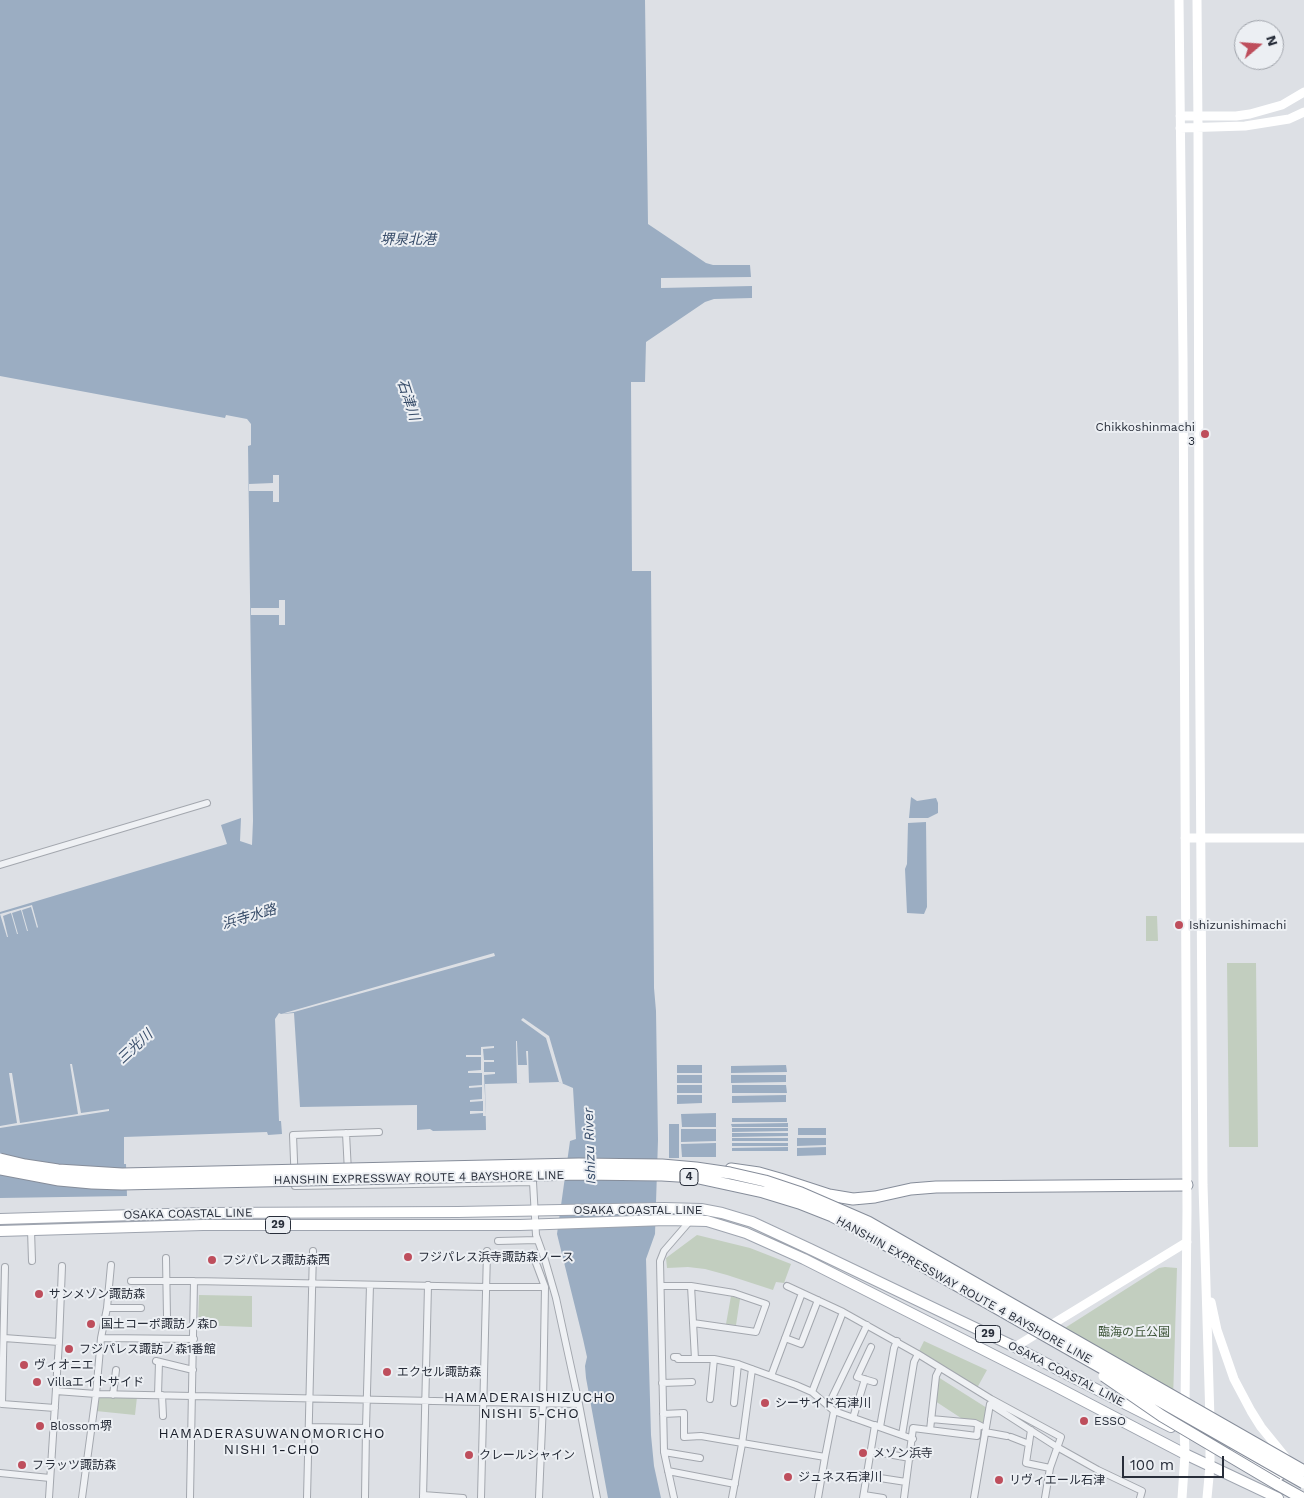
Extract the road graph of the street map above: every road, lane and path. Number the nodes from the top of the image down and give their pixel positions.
1 (1179, 0) edge
2 (1197, 0) edge
3 (1304, 92) edge
4 (1304, 112) edge
5 (1180, 116) junction
6 (1198, 116) junction
7 (1180, 128) junction
8 (1198, 128) junction
9 (207, 802) dead end
10 (1185, 838) junction
11 (1200, 838) junction
12 (1304, 838) edge
13 (0, 865) edge
14 (379, 1132) dead end
15 (346, 1133) junction
16 (0, 1158) edge
17 (662, 1165) junction
18 (0, 1169) edge
19 (348, 1185) junction
20 (1187, 1185) junction
21 (1203, 1185) junction
22 (535, 1211) junction
23 (0, 1219) edge
24 (690, 1221) junction
25 (536, 1225) junction
26 (31, 1230) junction
27 (0, 1231) edge
28 (537, 1240) junction
29 (498, 1241) dead end
30 (1187, 1242) junction
31 (313, 1251) dead end
32 (488, 1251) dead end
33 (1204, 1252) junction
34 (533, 1255) dead end
35 (166, 1258) dead end
36 (32, 1261) dead end
37 (111, 1265) dead end
38 (62, 1266) dead end
39 (5, 1267) dead end
40 (131, 1281) dead end
41 (166, 1281) junction
42 (194, 1281) junction
43 (312, 1284) junction
44 (370, 1285) junction
45 (428, 1286) junction
46 (661, 1286) junction
47 (691, 1286) junction
48 (787, 1286) dead end
49 (958, 1286) junction
50 (486, 1287) junction
51 (545, 1287) junction
52 (802, 1292) junction
53 (818, 1300) junction
54 (107, 1308) junction
55 (141, 1308) dead end
56 (844, 1312) junction
57 (167, 1317) dead end
58 (693, 1323) junction
59 (867, 1325) junction
60 (4, 1338) junction
61 (101, 1338) junction
62 (785, 1338) junction
63 (194, 1339) junction
64 (59, 1342) junction
65 (897, 1342) junction
66 (871, 1347) dead end
67 (1015, 1347) junction
68 (918, 1354) junction
69 (674, 1357) dead end
70 (695, 1359) junction
71 (714, 1359) junction
72 (738, 1364) junction
73 (940, 1368) junction
74 (116, 1370) dead end
75 (193, 1370) junction
76 (752, 1370) junction
77 (771, 1376) junction
78 (864, 1379) junction
79 (692, 1382) dead end
80 (874, 1382) dead end
81 (662, 1384) junction
82 (56, 1391) junction
83 (812, 1392) junction
84 (96, 1394) junction
85 (160, 1395) junction
86 (192, 1395) junction
87 (114, 1396) junction
88 (309, 1398) junction
89 (710, 1398) dead end
90 (368, 1400) junction
91 (426, 1401) junction
92 (484, 1402) junction
93 (734, 1402) dead end
94 (543, 1403) junction
95 (579, 1404) junction
96 (828, 1406) junction
97 (55, 1408) junction
98 (834, 1411) junction
99 (663, 1414) junction
100 (163, 1416) dead end
101 (853, 1418) junction
102 (931, 1419) junction
103 (978, 1425) junction
104 (878, 1426) junction
105 (308, 1428) junction
106 (366, 1428) junction
107 (930, 1430) junction
108 (986, 1430) junction
109 (1031, 1430) junction
110 (1184, 1433) junction
111 (902, 1435) junction
112 (913, 1439) junction
113 (1210, 1442) junction
114 (742, 1444) junction
115 (1029, 1444) junction
116 (1057, 1447) junction
117 (871, 1451) junction
118 (664, 1452) junction
119 (1185, 1454) junction
120 (700, 1458) dead end
121 (825, 1458) junction
122 (910, 1458) junction
123 (1210, 1466) junction
124 (1050, 1468) junction
125 (668, 1471) junction
126 (1304, 1471) edge
127 (0, 1473) edge
128 (867, 1476) junction
129 (50, 1478) junction
130 (1304, 1478) edge
131 (906, 1482) junction
132 (735, 1484) junction
133 (1304, 1484) edge
134 (423, 1496) edge
135 (863, 1497) edge
136 (49, 1498) edge
137 (82, 1498) edge
138 (190, 1498) edge
139 (307, 1498) edge
140 (365, 1498) edge
141 (463, 1498) edge
142 (481, 1498) edge
143 (539, 1498) edge
144 (597, 1498) edge
145 (674, 1498) edge
146 (732, 1498) edge
147 (818, 1498) edge
148 (883, 1498) edge
149 (904, 1498) edge
150 (974, 1498) edge
151 (1045, 1498) edge
152 (1140, 1498) edge
153 (1182, 1498) edge
154 (1207, 1498) edge
155 (1278, 1498) edge
156 (1302, 1498) edge

1 - 5 street
2 - 6 street
3 - 6 street
4 - 8 street
5 - 6 street
5 - 7 street
6 - 8 street
7 - 8 street
7 - 10 street
8 - 11 street
9 - 13 street
10 - 11 street
10 - 20 street
11 - 12 street
11 - 21 street
14 - 15 street
15 - 19 street
15 - 19 street
16 - 17 highway, HANSHIN EXPRESSWAY ROUTE 4 BAYSHORE LINE / 4, bridge
17 - 20 highway, bridge
17 - 126 highway, HANSHIN EXPRESSWAY ROUTE 4 BAYSHORE LINE / 4, bridge
18 - 49 highway, HANSHIN EXPRESSWAY ROUTE 4 BAYSHORE LINE / 4, bridge
19 - 22 street
20 - 21 street
20 - 30 street
21 - 33 street
22 - 23 main road, OSAKA COASTAL LINE / 29
22 - 25 street
22 - 67 main road, OSAKA COASTAL LINE / 29
24 - 25 main road, OSAKA COASTAL LINE / 29
24 - 46 street
24 - 119 main road, OSAKA COASTAL LINE / 29
25 - 26 main road, OSAKA COASTAL LINE / 29
25 - 28 street
26 - 27 main road, OSAKA COASTAL LINE / 29
26 - 36 street
28 - 29 street
28 - 95 street
30 - 67 street
30 - 110 street
31 - 43 street
32 - 50 street
33 - 113 street
33 - 130 street
34 - 51 street
35 - 41 street
37 - 54 street
38 - 64 street
39 - 60 street
40 - 41 street
41 - 42 street
41 - 57 street
42 - 43 street
42 - 63 street
43 - 44 street
43 - 88 street
44 - 45 street
44 - 90 street
45 - 50 street
45 - 91 street
46 - 47 street
46 - 81 street
47 - 58 street
47 - 58 street
48 - 52 street
49 - 133 highway, HANSHIN EXPRESSWAY ROUTE 4 BAYSHORE LINE / 4, bridge
49 - 156 highway, bridge
50 - 51 street
50 - 92 street
51 - 94 street
52 - 53 street
52 - 62 street
53 - 56 street
53 - 62 street
54 - 55 street
54 - 61 street
56 - 59 street
56 - 83 street
58 - 70 street
59 - 65 street
59 - 96 street
60 - 64 street
60 - 97 street
61 - 63 street
61 - 84 street
62 - 77 street
63 - 75 street
64 - 82 street
65 - 68 street
65 - 104 street
66 - 78 street
67 - 110 main road, OSAKA COASTAL LINE / 29
68 - 73 street
68 - 111 street
69 - 70 street
70 - 71 street
71 - 72 street
71 - 89 street
72 - 76 street
72 - 93 street
73 - 102 street
73 - 116 street
74 - 87 street
75 - 85 street
75 - 86 street
76 - 77 street
76 - 114 street
77 - 83 street
78 - 80 street
78 - 101 street
79 - 81 street
81 - 99 street
82 - 84 street
82 - 97 street
83 - 96 street
84 - 87 street
84 - 137 street
85 - 86 street
85 - 87 street
85 - 100 street
86 - 88 street
86 - 138 street
88 - 90 street
88 - 105 street
90 - 91 street
90 - 106 street
91 - 92 street
91 - 134 street
92 - 94 street
92 - 142 street
94 - 95 street
94 - 143 street
95 - 144 street
96 - 98 street
97 - 129 street
98 - 101 street
98 - 121 street
99 - 114 street
99 - 118 street
101 - 104 street
102 - 103 street
102 - 107 street
103 - 107 street
103 - 108 street
104 - 111 street
104 - 117 street
105 - 106 street
105 - 139 street
106 - 140 street
107 - 112 street
108 - 109 street
108 - 115 street
108 - 150 street
109 - 115 street
109 - 116 street
110 - 113 main road, OSAKA COASTAL LINE / 29
110 - 119 street
111 - 112 street
112 - 122 street
113 - 123 street
113 - 133 main road, OSAKA COASTAL LINE / 29
114 - 121 street
114 - 132 street
115 - 124 street
116 - 124 street
116 - 152 street
117 - 122 street
117 - 128 street
118 - 120 street
118 - 125 street
119 - 123 main road, OSAKA COASTAL LINE / 29
119 - 153 street
121 - 147 street
122 - 131 street
123 - 154 street
123 - 155 main road, OSAKA COASTAL LINE / 29
124 - 151 street
125 - 132 street
125 - 145 street
127 - 129 street
128 - 131 street
128 - 135 street
129 - 136 street
131 - 149 street
132 - 146 street
134 - 141 street
135 - 148 street

